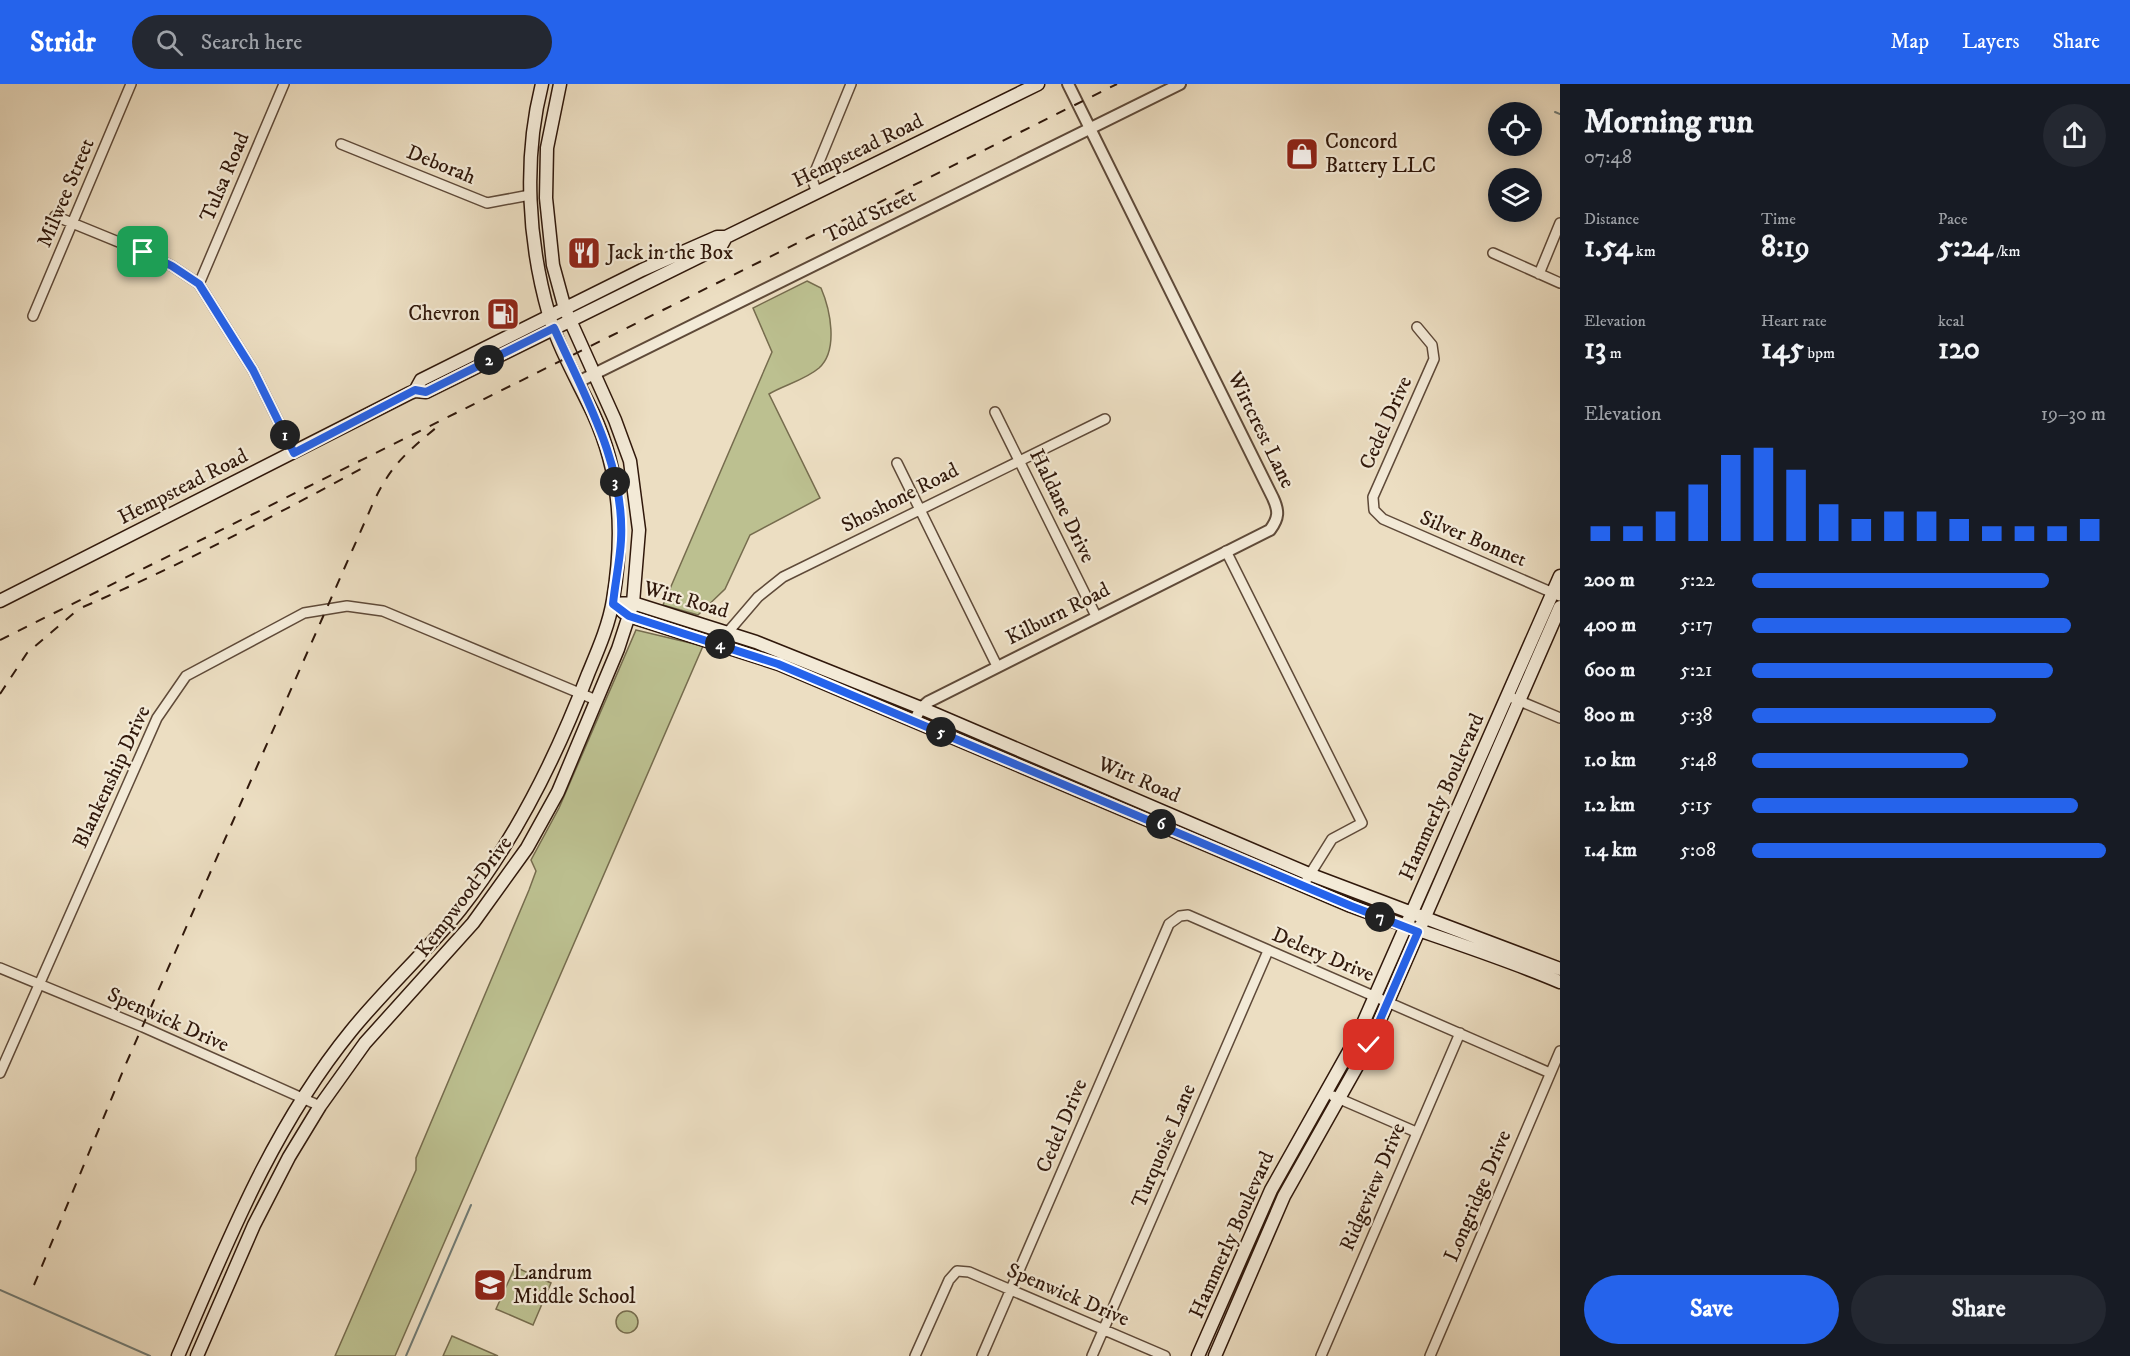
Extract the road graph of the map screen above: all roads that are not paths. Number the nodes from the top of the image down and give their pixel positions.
1 (131, 84) edge
2 (284, 84) edge
3 (542, 84) edge
4 (560, 84) edge
5 (852, 84) edge
6 (1038, 84) edge
7 (1068, 84) edge
8 (1180, 84) edge
9 (1091, 128) junction
10 (341, 144) dead end
11 (817, 193) junction
12 (530, 195) junction
13 (55, 216) dead end
14 (1560, 223) edge
15 (73, 224) junction
16 (1493, 253) dead end
17 (1539, 274) junction
18 (1560, 283) edge
19 (199, 284) junction
20 (567, 315) junction
21 (33, 316) dead end
22 (552, 322) junction
23 (1417, 327) dead end
24 (594, 375) junction
25 (578, 382) junction
26 (995, 412) dead end
27 (1105, 419) dead end
28 (294, 453) junction
29 (1018, 459) junction
30 (897, 463) dead end
31 (633, 482) junction
32 (616, 485) junction
33 (919, 508) junction
34 (1374, 510) joint
35 (1226, 551) junction
36 (1560, 576) edge
37 (1556, 594) edge
38 (0, 601) edge
39 (633, 603) junction
40 (613, 604) junction
41 (1560, 607) edge
42 (629, 616) junction
43 (1096, 616) junction
44 (728, 632) junction
45 (997, 666) junction
46 (581, 694) junction
47 (1514, 698) junction
48 (596, 700) junction
49 (921, 708) junction
50 (1560, 718) edge
51 (914, 721) junction
52 (1307, 879) junction
53 (1180, 916) joint
54 (1417, 916) junction
55 (1412, 929) junction
56 (1268, 951) junction
57 (0, 968) edge
58 (1560, 969) edge
59 (1560, 982) edge
60 (40, 984) junction
61 (1375, 997) junction
62 (1388, 1002) junction
63 (1460, 1033) junction
64 (1560, 1051) edge
65 (0, 1073) edge
66 (1550, 1073) junction
67 (1326, 1092) junction
68 (304, 1099) junction
69 (1339, 1099) junction
70 (320, 1106) junction
71 (1416, 1132) junction
72 (1262, 1210) junction
73 (1275, 1216) junction
74 (227, 1243) junction
75 (244, 1249) junction
76 (1010, 1290) junction
77 (1212, 1326) junction
78 (1104, 1330) junction
79 (178, 1356) edge
80 (197, 1356) edge
81 (915, 1356) edge
82 (982, 1356) edge
83 (1092, 1356) edge
84 (1165, 1356) edge
85 (1198, 1356) edge
86 (1205, 1356) edge
87 (1215, 1356) edge
88 (1321, 1356) edge
89 (1430, 1356) edge

1 - 15 street, Milwee Street
2 - 19 street, Tulsa Road
3 - 12 main road, Kempwood Drive
4 - 20 main road, Kempwood Drive
5 - 11 street
6 - 11 main road, Hempstead Road
7 - 9 street, Wirtcrest Lane
8 - 9 street, Todd Street
9 - 24 street, Todd Street
9 - 35 street, Wirtcrest Lane
10 - 12 street, Deborah
11 - 20 main road, Hempstead Road
12 - 22 main road, Kempwood Drive
13 - 15 street
14 - 17 street
15 - 19 street
15 - 21 street, Milwee Street
16 - 17 street
17 - 18 street
19 - 28 street
20 - 22 main road, Hempstead Road
20 - 24 main road, Kempwood Drive
22 - 25 main road, Kempwood Drive
22 - 28 main road, Hempstead Road
23 - 34 street, Cedel Drive
24 - 25 street, Todd Street
24 - 31 main road, Kempwood Drive
25 - 32 main road, Kempwood Drive
26 - 29 street, Haldane Drive
27 - 29 street, Shoshone Road
28 - 38 main road, Hempstead Road
29 - 33 street, Shoshone Road
29 - 43 street, Haldane Drive
30 - 33 street
31 - 32 main road
31 - 39 main road, Kempwood Drive
32 - 40 main road, Kempwood Drive
33 - 44 street, Shoshone Road
33 - 45 street
34 - 37 street, Silver Bonnet
35 - 43 street, Kilburn Road
35 - 52 street
36 - 37 main road, Hammerly Boulevard
37 - 47 main road, Hammerly Boulevard
39 - 40 main road, Wirt Road
39 - 42 main road, Kempwood Drive
39 - 44 main road, Wirt Road
40 - 42 main road, Wirt Road
40 - 46 main road, Kempwood Drive
41 - 47 main road, Hammerly Boulevard
42 - 48 main road, Kempwood Drive
42 - 51 main road, Wirt Road
43 - 45 street, Kilburn Road
44 - 49 main road, Wirt Road
45 - 49 street, Kilburn Road
46 - 48 street, Blankenship Drive
46 - 60 street, Blankenship Drive
46 - 68 main road, Kempwood Drive
47 - 50 street
47 - 54 main road, Hammerly Boulevard
48 - 70 main road, Kempwood Drive
49 - 51 street
49 - 52 main road, Wirt Road
51 - 52 main road, Wirt Road
52 - 54 main road, Wirt Road
52 - 55 main road, Wirt Road
53 - 56 street, Delery Drive
53 - 76 street, Cedel Drive
54 - 55 main road, Hammerly Boulevard
54 - 58 main road, Wirt Road
55 - 59 main road, Wirt Road
55 - 61 main road, Hammerly Boulevard
55 - 62 main road, Hammerly Boulevard
56 - 61 street, Delery Drive
56 - 78 street, Turquoise Lane
57 - 60 street, Spenwick Drive
60 - 65 street, Blankenship Drive
60 - 68 street, Spenwick Drive
61 - 62 street, Delery Drive
61 - 67 main road, Hammerly Boulevard
62 - 63 street, Delery Drive
62 - 69 main road, Hammerly Boulevard
63 - 66 street, Delery Drive
63 - 71 street, Ridgeview Drive
64 - 66 street, Longridge Drive
66 - 89 street, Longridge Drive
67 - 69 street
67 - 72 main road, Hammerly Boulevard
68 - 70 street, Spenwick Drive
68 - 74 main road, Kempwood Drive
69 - 71 street
69 - 73 main road, Hammerly Boulevard
70 - 75 main road, Kempwood Drive
71 - 88 street, Ridgeview Drive
72 - 73 main road
72 - 77 main road, Hammerly Boulevard
73 - 87 main road, Hammerly Boulevard
74 - 75 main road
74 - 79 main road, Kempwood Drive
75 - 80 main road, Kempwood Drive
76 - 78 street, Spenwick Drive
76 - 81 street, Spenwick Drive
76 - 82 street, Cedel Drive
77 - 85 main road, Hammerly Boulevard
77 - 86 main road
78 - 83 street, Turquoise Lane
78 - 84 street, Spenwick Drive

